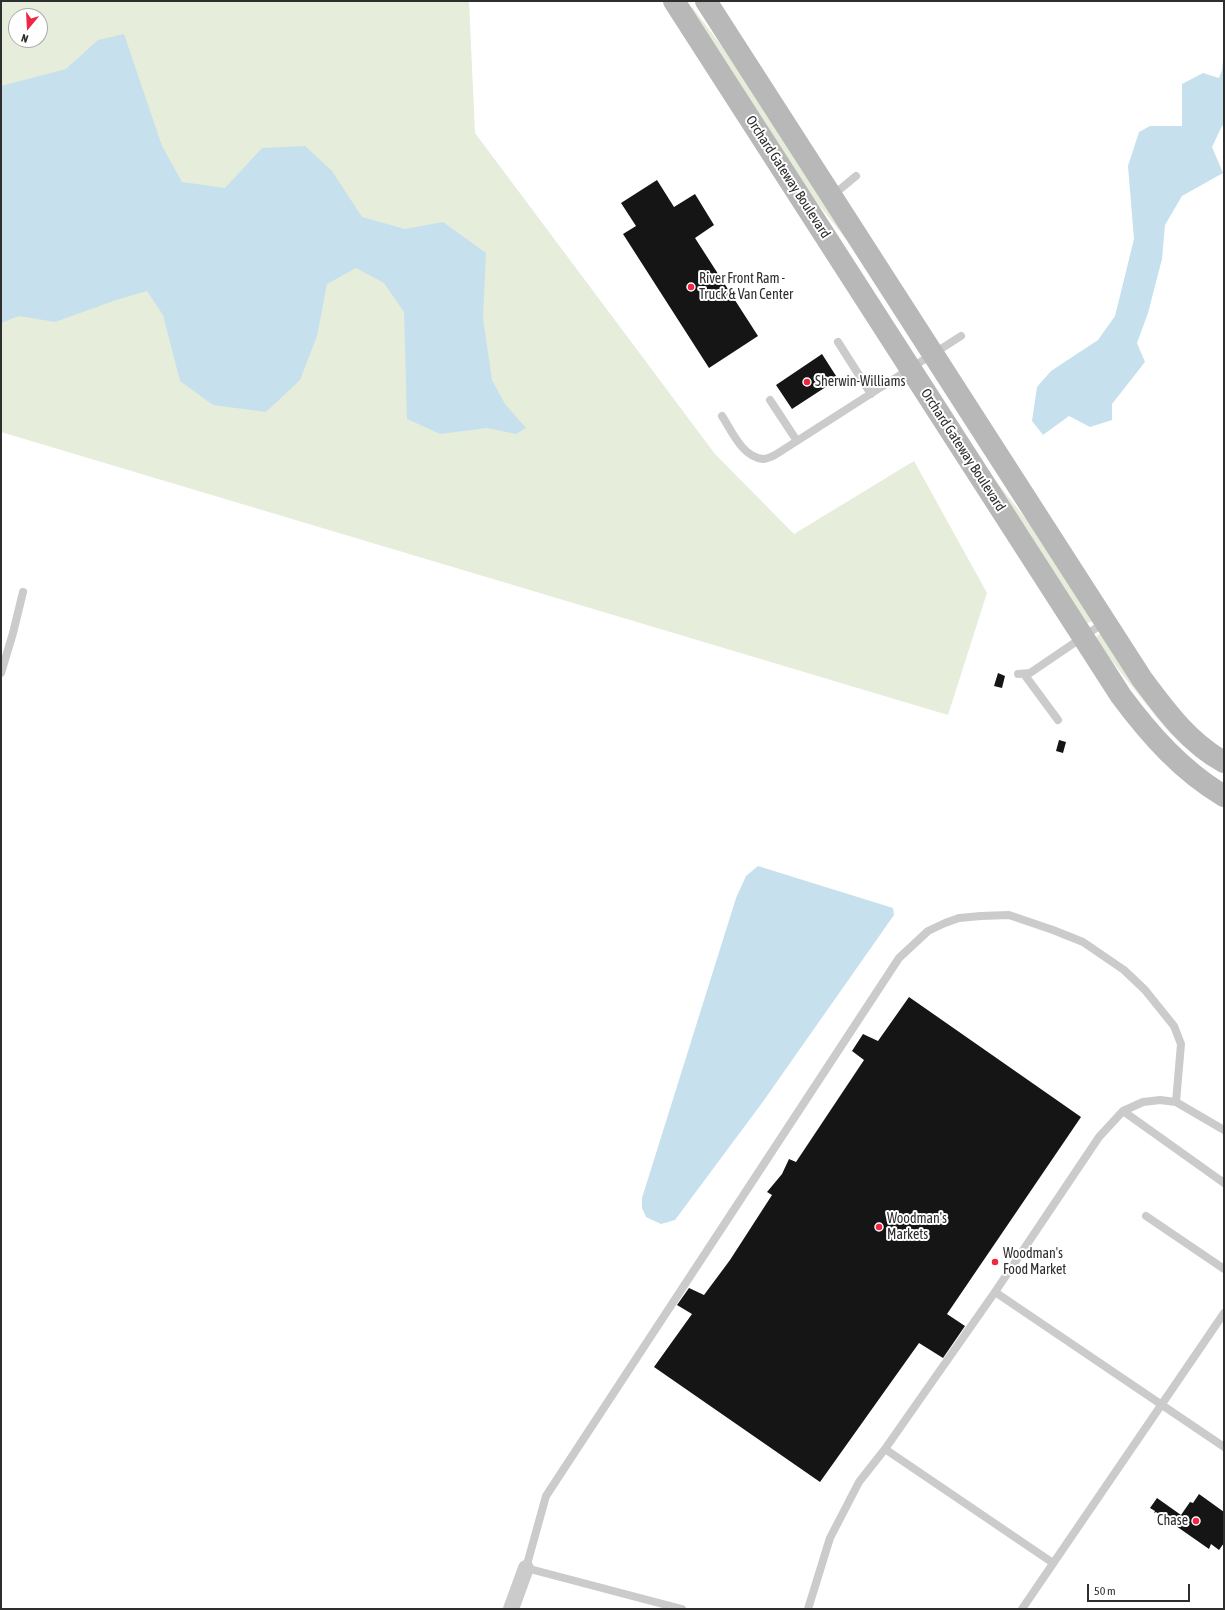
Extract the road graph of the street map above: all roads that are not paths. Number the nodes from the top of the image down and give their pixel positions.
1 (674, 1) edge
2 (706, 1) edge
3 (856, 176) dead end
4 (831, 196) junction
5 (961, 336) dead end
6 (838, 342) dead end
7 (932, 354) junction
8 (910, 368) junction
9 (871, 394) junction
10 (770, 400) dead end
11 (722, 416) dead end
12 (797, 441) junction
13 (23, 592) dead end
14 (1105, 621) junction
15 (1083, 637) junction
16 (1, 673) edge
17 (1058, 720) dead end
18 (1224, 762) edge
19 (1224, 796) edge
20 (1176, 1102) junction
21 (1123, 1111) junction
22 (1224, 1130) edge
23 (1224, 1183) edge
24 (1146, 1216) dead end
25 (1224, 1269) edge
26 (995, 1292) junction
27 (1224, 1313) edge
28 (1160, 1405) junction
29 (1224, 1447) edge
30 (885, 1449) junction
31 (1053, 1563) junction
32 (526, 1568) junction
33 (1026, 1608) edge
34 (512, 1609) edge
35 (682, 1609) edge
36 (808, 1609) edge

1 - 8 street, Orchard Gateway Boulevard
2 - 4 street, Orchard Gateway Boulevard
3 - 4 lane
4 - 7 street, Orchard Gateway Boulevard
5 - 7 lane
6 - 9 lane
7 - 8 lane
7 - 14 street, Orchard Gateway Boulevard
8 - 9 lane
8 - 15 street, Orchard Gateway Boulevard
9 - 12 lane
10 - 12 lane
11 - 12 lane
13 - 16 lane
14 - 15 lane
14 - 18 street, Orchard Gateway Boulevard
15 - 17 lane
15 - 19 street, Orchard Gateway Boulevard
20 - 21 lane
20 - 22 lane
20 - 32 lane
21 - 23 lane
21 - 26 lane
24 - 25 lane
26 - 28 lane
26 - 30 lane
27 - 28 lane
28 - 29 lane
28 - 31 lane
30 - 31 lane
30 - 36 lane
31 - 33 lane
32 - 34 street
32 - 35 lane

